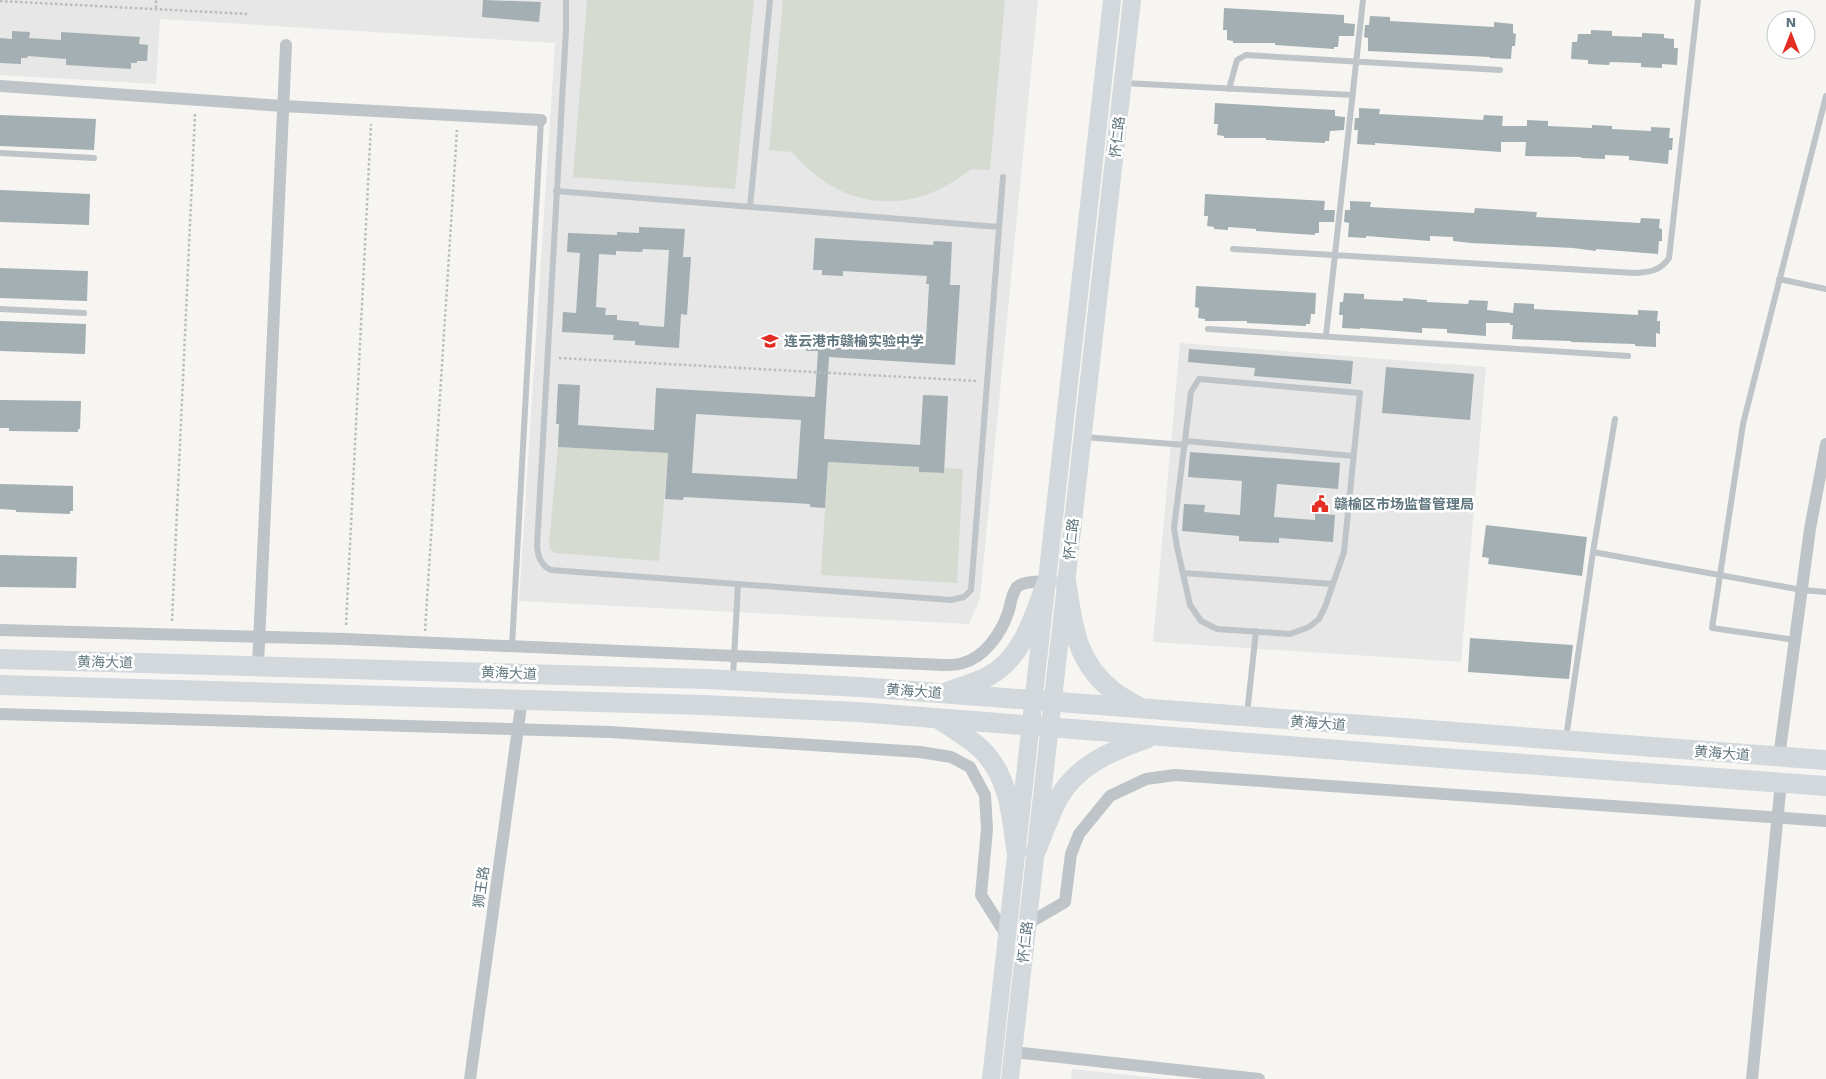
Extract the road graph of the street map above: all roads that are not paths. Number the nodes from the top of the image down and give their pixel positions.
1 (566, 0) edge
2 (770, 0) edge
3 (1112, 0) edge
4 (1132, 0) edge
5 (1363, 0) edge
6 (1698, 0) edge
7 (286, 45) dead end
8 (1356, 62) junction
9 (1500, 70) dead end
10 (1123, 83) junction
11 (0, 86) edge
12 (1229, 89) junction
13 (1353, 95) junction
14 (1826, 96) edge
15 (283, 106) junction
16 (541, 120) joint
17 (0, 153) edge
18 (94, 158) dead end
19 (1003, 178) dead end
20 (556, 191) junction
21 (750, 207) junction
22 (999, 227) junction
23 (1233, 249) dead end
24 (1335, 255) junction
25 (1779, 280) junction
26 (1826, 288) edge
27 (0, 309) edge
28 (84, 313) dead end
29 (1208, 329) dead end
30 (1326, 336) junction
31 (1628, 356) dead end
32 (1616, 419) dead end
33 (1082, 437) junction
34 (1185, 443) junction
35 (1826, 444) edge
36 (1354, 456) junction
37 (1593, 552) junction
38 (1182, 573) junction
39 (1720, 575) junction
40 (1056, 581) junction
41 (738, 584) junction
42 (1333, 584) junction
43 (1802, 590) junction
44 (1826, 592) edge
45 (0, 630) edge
46 (1256, 631) junction
47 (260, 636) junction
48 (1795, 640) junction
49 (512, 646) junction
50 (734, 656) junction
51 (0, 659) edge
52 (258, 666) junction
53 (733, 681) junction
54 (0, 685) edge
55 (942, 694) junction
56 (522, 699) junction
57 (1043, 702) junction
58 (1143, 709) junction
59 (0, 714) edge
60 (1247, 718) junction
61 (938, 719) junction
62 (1040, 727) junction
63 (518, 730) junction
64 (1155, 736) junction
65 (1566, 742) junction
66 (1779, 757) junction
67 (1826, 760) edge
68 (1781, 782) junction
69 (1826, 786) edge
70 (1778, 817) junction
71 (1826, 821) edge
72 (1026, 851) junction
73 (1027, 924) junction
74 (1007, 936) junction
75 (1013, 1052) junction
76 (470, 1079) edge
77 (991, 1079) edge
78 (1010, 1079) edge
79 (1259, 1079) edge
80 (1752, 1079) edge

1 - 20 lane
2 - 21 lane
3 - 40 main road, 怀仁路
4 - 10 main road, 怀仁路
5 - 8 lane
6 - 24 lane
7 - 15 street
8 - 9 lane
8 - 12 lane
8 - 13 lane
10 - 12 lane
10 - 33 main road, 怀仁路
11 - 15 street
12 - 13 lane
13 - 24 lane
14 - 25 lane
15 - 16 street
15 - 47 street
16 - 49 lane
17 - 18 lane
19 - 22 lane
20 - 21 lane
20 - 41 lane
21 - 22 lane
22 - 41 lane
23 - 24 lane
24 - 30 lane
25 - 26 lane
25 - 39 lane
27 - 28 lane
29 - 30 lane
30 - 31 lane
32 - 37 lane
33 - 34 lane
33 - 40 main road, 怀仁路
34 - 36 lane
34 - 36 lane
34 - 38 lane
35 - 43 street
36 - 42 lane
37 - 39 lane
37 - 65 lane
38 - 42 lane
38 - 46 lane
39 - 43 lane
39 - 48 lane
40 - 50 street
40 - 55 main road
40 - 57 main road, 怀仁路
40 - 58 main road
41 - 50 lane
42 - 46 lane
43 - 44 lane
43 - 48 street
45 - 47 street
46 - 60 lane
47 - 49 street
47 - 52 street
48 - 66 street
49 - 50 street
50 - 53 lane
51 - 52 main road, 黄海大道
52 - 53 main road, 黄海大道
53 - 55 main road, 黄海大道
54 - 56 main road, 黄海大道
55 - 57 main road, 黄海大道
56 - 61 main road, 黄海大道
56 - 63 street, 狮王路
57 - 58 main road, 黄海大道
57 - 62 main road, 怀仁路
58 - 60 main road, 黄海大道
59 - 63 street
60 - 65 main road, 黄海大道
61 - 62 main road, 黄海大道
61 - 72 main road
62 - 64 main road, 黄海大道
62 - 72 main road, 怀仁路
63 - 74 street
63 - 76 street, 狮王路
64 - 68 main road, 黄海大道
64 - 72 main road
65 - 66 main road, 黄海大道
66 - 67 main road, 黄海大道
68 - 69 main road, 黄海大道
68 - 70 street
70 - 71 street
70 - 73 street
70 - 80 street
72 - 73 main road, 怀仁路
72 - 74 main road, 怀仁路
73 - 75 main road, 怀仁路
74 - 77 main road, 怀仁路
75 - 78 main road, 怀仁路
75 - 79 street

